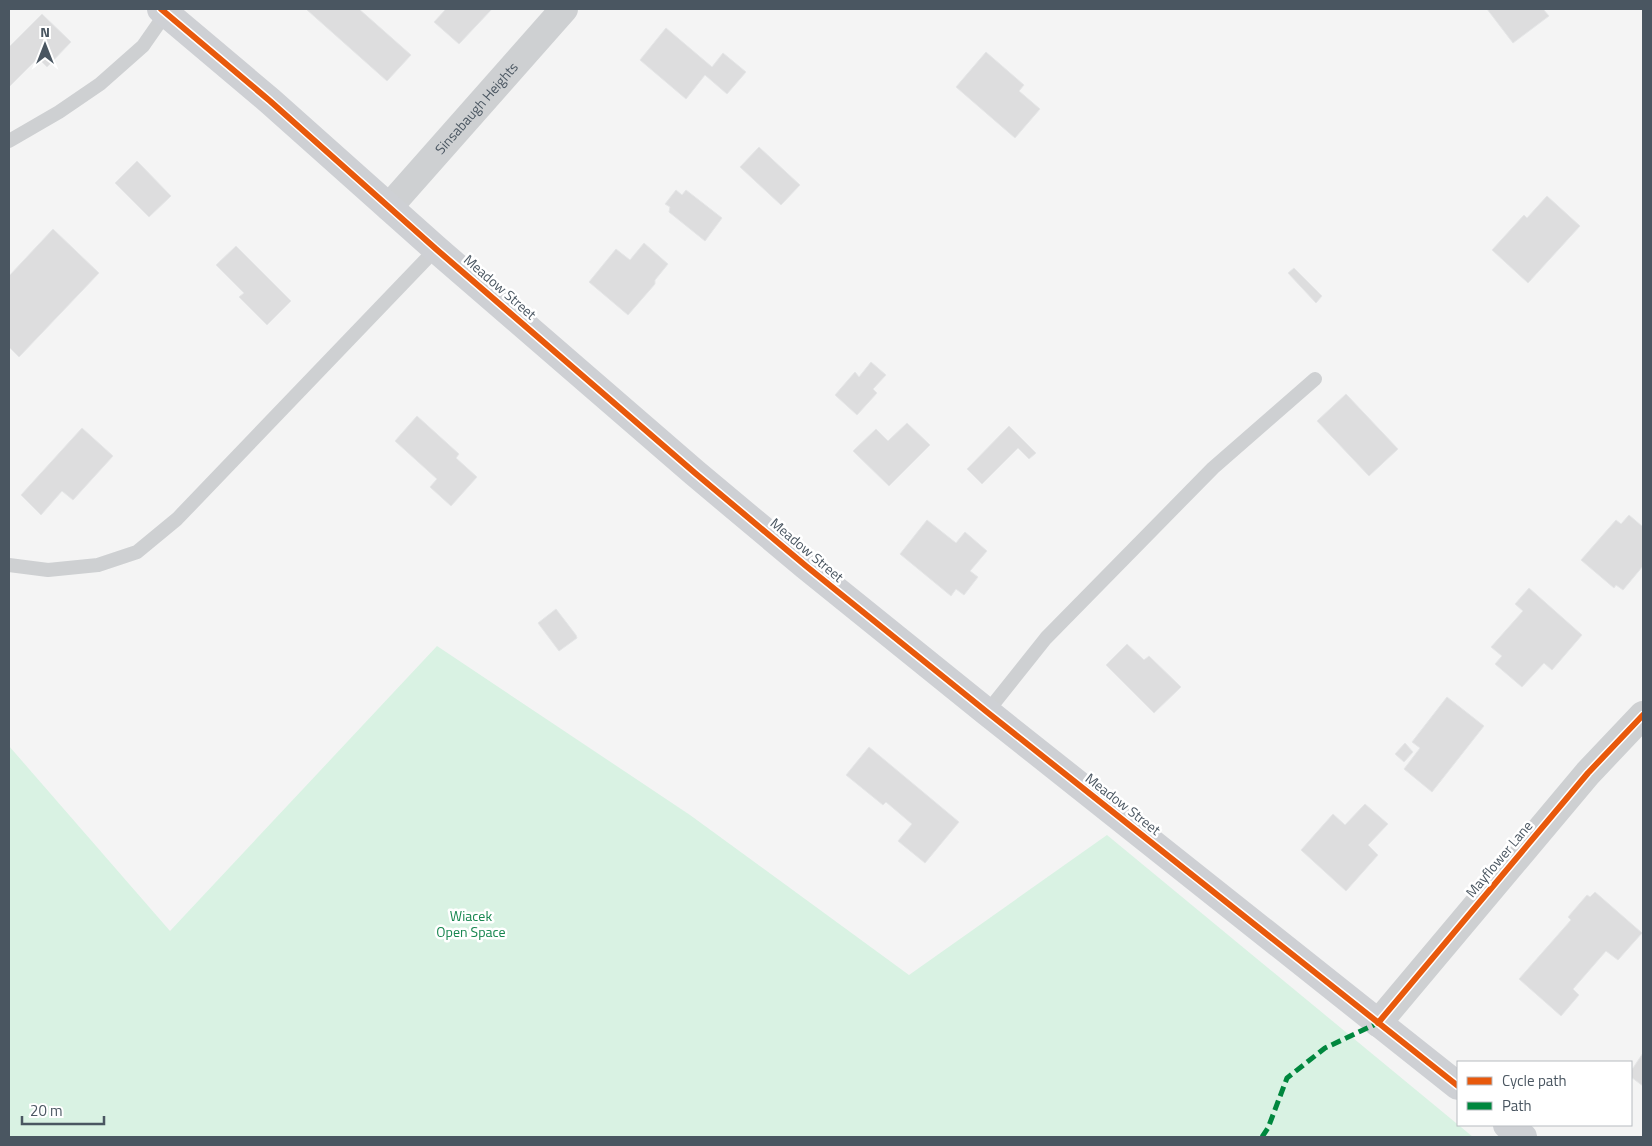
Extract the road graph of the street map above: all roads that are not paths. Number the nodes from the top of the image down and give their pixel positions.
1 (564, 9) edge
2 (164, 11) edge
3 (9, 141) edge
4 (389, 206) junction
5 (436, 249) junction
6 (1314, 379) dead end
7 (9, 564) edge
8 (987, 712) junction
9 (1643, 715) edge
10 (1378, 1023) junction
11 (1457, 1085) edge
12 (1508, 1126) edge
13 (1523, 1137) edge

1 - 4 street, Sinsabaugh Heights
2 - 3 lane
2 - 4 street, Meadow Street
4 - 5 street, Meadow Street
5 - 7 lane
5 - 8 street, Meadow Street
6 - 8 lane
8 - 10 street, Meadow Street
9 - 10 street, Mayflower Lane
10 - 11 street, Meadow Street
12 - 13 street

